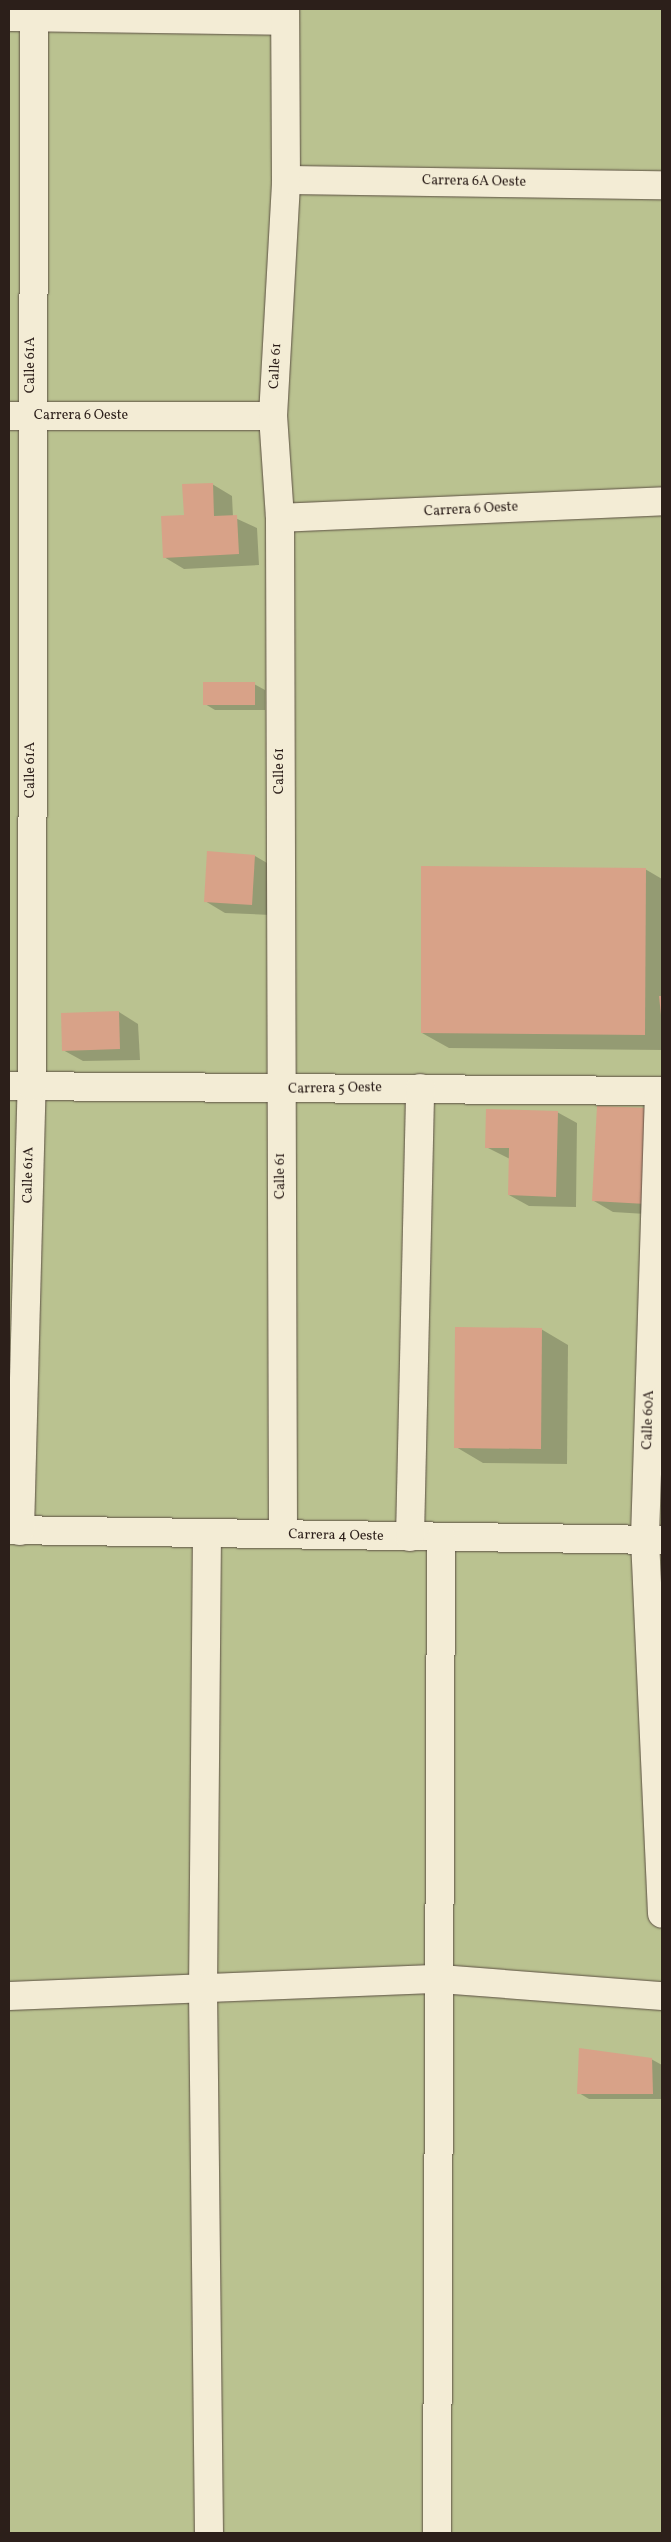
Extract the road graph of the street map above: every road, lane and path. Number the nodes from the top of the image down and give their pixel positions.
1 (26, 15) edge
2 (284, 15) edge
3 (286, 180) junction
4 (662, 185) edge
5 (20, 416) edge
6 (273, 416) junction
7 (662, 501) edge
8 (280, 518) junction
9 (20, 1086) edge
10 (420, 1088) junction
11 (281, 1090) junction
12 (661, 1092) edge
13 (15, 1531) edge
14 (207, 1533) junction
15 (283, 1534) junction
16 (410, 1537) junction
17 (441, 1537) junction
18 (653, 1540) edge
19 (662, 1914) edge
20 (440, 1979) junction
21 (203, 1989) junction
22 (9, 1996) edge
23 (662, 1996) edge
24 (209, 2533) edge
25 (437, 2533) edge

1 - 2 street
1 - 5 street, Calle 61A
2 - 3 street, Calle 61
3 - 4 street, Carrera 6A Oeste
3 - 6 street, Calle 61
5 - 6 street, Carrera 6 Oeste
5 - 9 street, Calle 61A
6 - 8 street, Calle 61
7 - 8 street, Carrera 6 Oeste
8 - 11 street, Calle 61
9 - 11 street, Carrera 5 Oeste
9 - 13 street, Calle 61A
10 - 11 street, Carrera 5 Oeste
10 - 12 street, Carrera 5 Oeste
10 - 16 street
11 - 15 street, Calle 61
12 - 18 street, Calle 60A
13 - 14 street, Carrera 4 Oeste
14 - 15 street, Carrera 4 Oeste
14 - 21 street
15 - 16 street, Carrera 4 Oeste
16 - 17 street, Carrera 4 Oeste
17 - 18 street, Carrera 4 Oeste
17 - 20 street
18 - 19 street, Calle 60A
20 - 21 street
20 - 23 street
20 - 25 street
21 - 22 street
21 - 24 street

